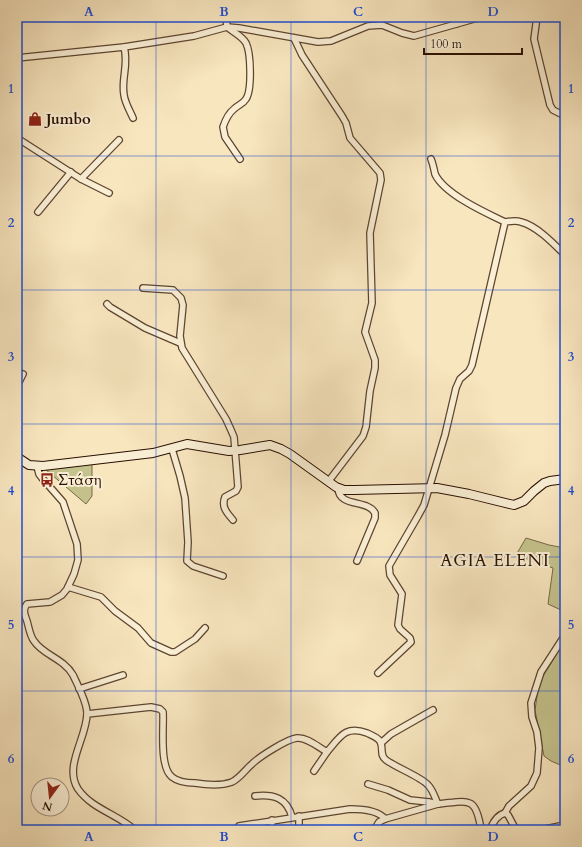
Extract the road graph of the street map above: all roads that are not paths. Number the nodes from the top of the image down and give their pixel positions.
1 (226, 17) edge
2 (456, 17) edge
3 (481, 17) edge
4 (537, 17) edge
5 (456, 24) junction
6 (227, 27) junction
7 (294, 38) junction
8 (124, 47) junction
9 (17, 58) edge
10 (565, 116) edge
11 (134, 118) dead end
12 (17, 138) edge
13 (119, 140) dead end
14 (240, 159) dead end
15 (431, 159) dead end
16 (71, 172) junction
17 (81, 179) junction
18 (109, 193) dead end
19 (38, 212) dead end
20 (505, 222) junction
21 (565, 255) edge
22 (143, 288) dead end
23 (107, 304) dead end
24 (180, 342) junction
25 (23, 374) dead end
26 (17, 386) edge
27 (172, 449) junction
28 (234, 451) junction
29 (17, 457) edge
30 (38, 466) junction
31 (565, 479) edge
32 (328, 482) junction
33 (429, 487) junction
34 (338, 488) junction
35 (233, 520) dead end
36 (357, 561) dead end
37 (223, 576) dead end
38 (68, 587) junction
39 (205, 628) dead end
40 (565, 635) edge
41 (378, 673) dead end
42 (123, 675) dead end
43 (79, 689) junction
44 (434, 710) dead end
45 (87, 714) junction
46 (380, 743) junction
47 (327, 752) junction
48 (314, 771) dead end
49 (368, 784) dead end
50 (255, 796) dead end
51 (438, 804) junction
52 (506, 813) junction
53 (299, 816) junction
54 (292, 817) junction
55 (385, 819) junction
56 (272, 820) junction
57 (565, 825) edge
58 (242, 827) edge
59 (135, 830) edge
60 (271, 830) edge
61 (299, 830) edge
62 (374, 830) edge
63 (481, 830) edge
64 (490, 830) edge
65 (516, 830) edge
66 (540, 830) edge

1 - 6 street
2 - 5 street
3 - 5 street
4 - 10 street
5 - 7 street
6 - 7 street
6 - 8 street
6 - 14 street
7 - 32 street
8 - 9 street
8 - 11 street
12 - 16 street
13 - 17 street
15 - 20 street
16 - 17 street
16 - 19 street
17 - 18 street
20 - 21 street
20 - 33 street
22 - 24 street
23 - 24 street
24 - 28 street
25 - 26 street
27 - 28 street
27 - 30 street
27 - 37 street
28 - 32 street
28 - 35 street
29 - 30 street
30 - 38 street
31 - 33 street
32 - 34 street
33 - 34 street
33 - 41 street
34 - 36 street
38 - 39 street
38 - 43 street
40 - 52 street
42 - 43 street
43 - 45 street
44 - 46 street
45 - 47 street
45 - 59 street
46 - 47 street
46 - 51 street
47 - 48 street
49 - 51 street
50 - 54 street
51 - 55 street
51 - 63 street
52 - 64 street
52 - 65 street
53 - 54 street
53 - 55 street
53 - 61 street
54 - 56 street
55 - 62 street
56 - 58 street
56 - 60 street
57 - 66 street

